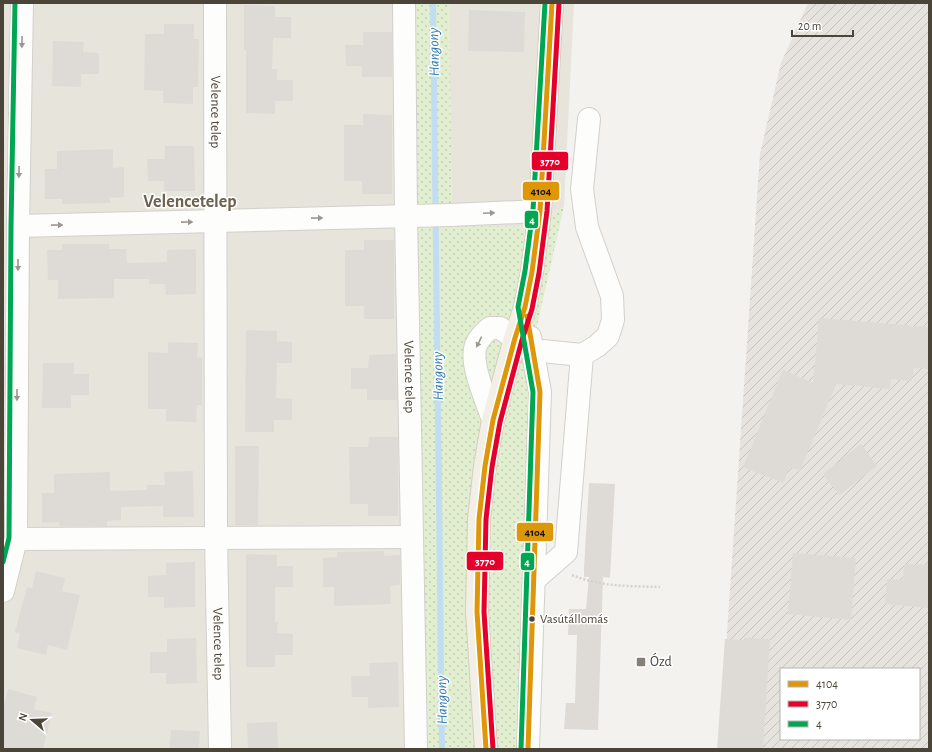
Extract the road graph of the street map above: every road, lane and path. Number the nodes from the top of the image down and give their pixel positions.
1 (22, 3) edge
2 (215, 3) edge
3 (404, 3) edge
4 (552, 3) edge
5 (589, 119) dead end
6 (540, 211) junction
7 (414, 216) junction
8 (215, 221) junction
9 (18, 226) junction
10 (525, 307) junction
11 (515, 338) junction
12 (532, 350) junction
13 (582, 355) junction
14 (493, 420) junction
15 (412, 537) junction
16 (216, 538) junction
17 (16, 539) junction
18 (534, 580) junction
19 (610, 586) dead end
20 (660, 587) dead end
21 (3, 591) edge
22 (220, 749) edge
23 (416, 749) edge
24 (486, 749) edge
25 (528, 749) edge

1 -> 9 street
2 - 8 street, Velence telep
3 - 7 street, Velence telep
4 - 6 main road
5 - 13 street
7 -> 6 street
6 - 10 main road
8 -> 7 street
7 - 15 street, Velence telep
9 -> 8 street
8 - 16 street, Velence telep
9 -> 17 street
10 - 11 main road
10 - 12 street
11 - 12 street
11 - 14 main road
11 -> 14 street
12 - 13 street
12 - 18 street
13 - 18 street
14 - 24 main road
15 - 16 street
15 - 23 street, Velence telep
16 - 17 street
16 - 22 street, Velence telep
17 - 21 street
18 - 25 street
19 - 20 path

